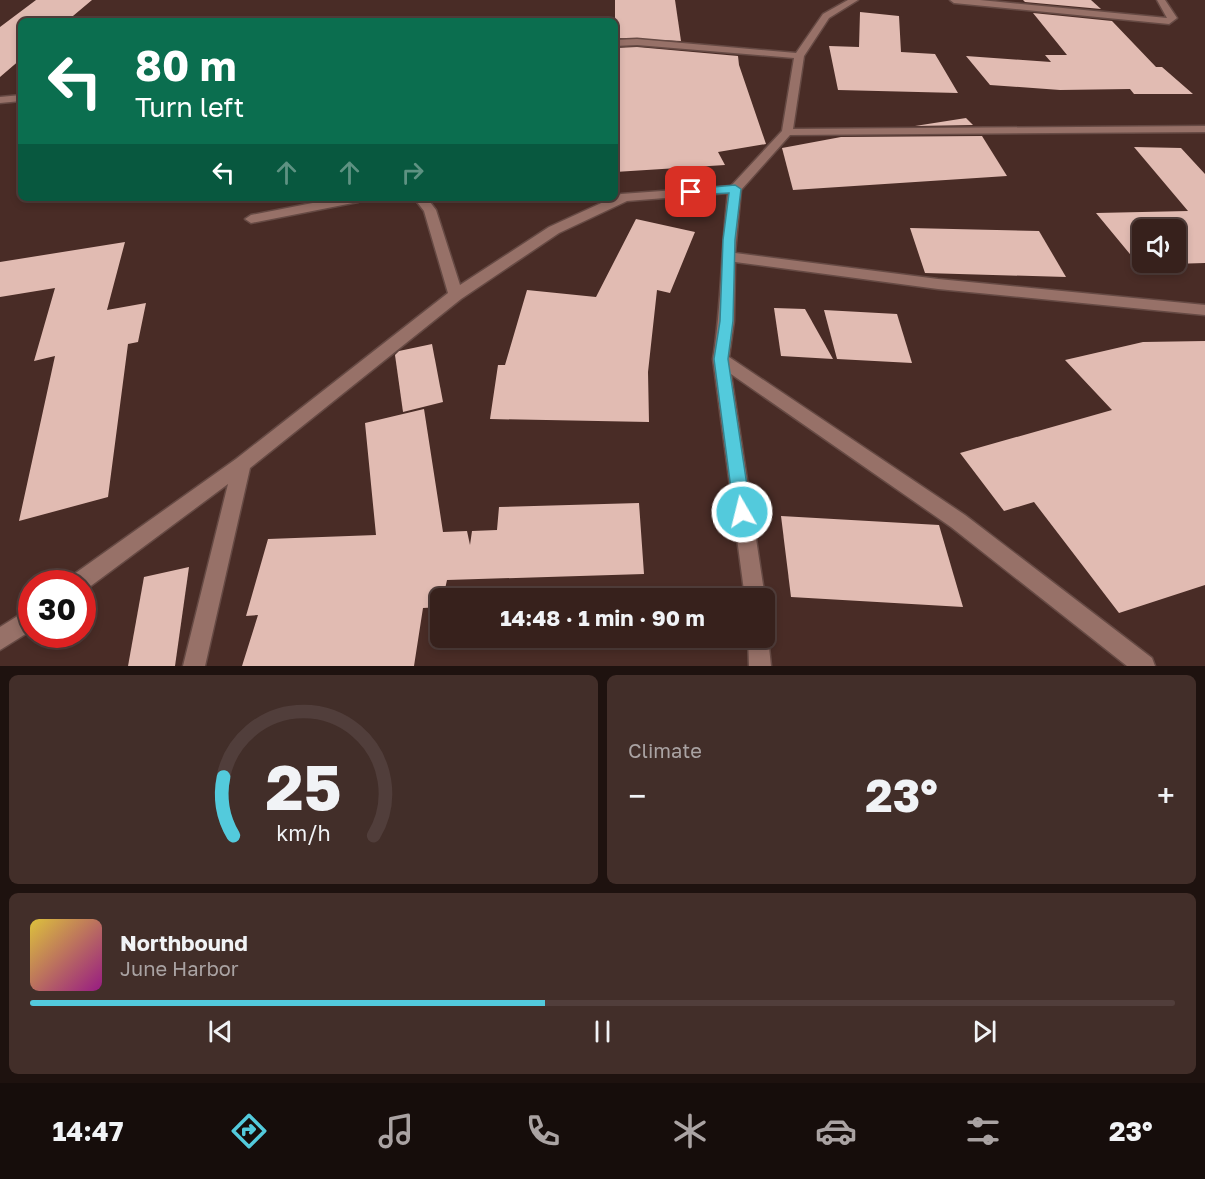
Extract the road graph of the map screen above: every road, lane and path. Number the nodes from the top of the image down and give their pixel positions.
1 (854, 0) edge
2 (954, 0) edge
3 (1161, 0) edge
4 (618, 43) edge
5 (799, 56) junction
6 (18, 98) edge
7 (0, 99) edge
8 (1205, 129) edge
9 (787, 132) junction
10 (735, 189) junction
11 (618, 200) edge
12 (343, 201) edge
13 (422, 201) edge
14 (616, 201) edge
15 (250, 219) dead end
16 (730, 257) junction
17 (456, 296) junction
18 (1205, 310) edge
19 (721, 359) junction
20 (242, 464) junction
21 (96, 570) edge
22 (754, 588) edge
23 (18, 627) edge
24 (0, 640) edge
25 (759, 648) edge
26 (194, 666) edge
27 (760, 666) edge
28 (1144, 666) edge

1 - 5 street
2 - 3 street
4 - 5 street
5 - 9 street
6 - 7 street
8 - 9 street
9 - 10 street
10 - 11 street
10 - 16 street
12 - 15 street
13 - 17 street
14 - 17 street
16 - 18 street
16 - 19 street
17 - 20 street
19 - 22 street
19 - 28 street
20 - 21 street
20 - 26 street
23 - 24 street
25 - 27 street

